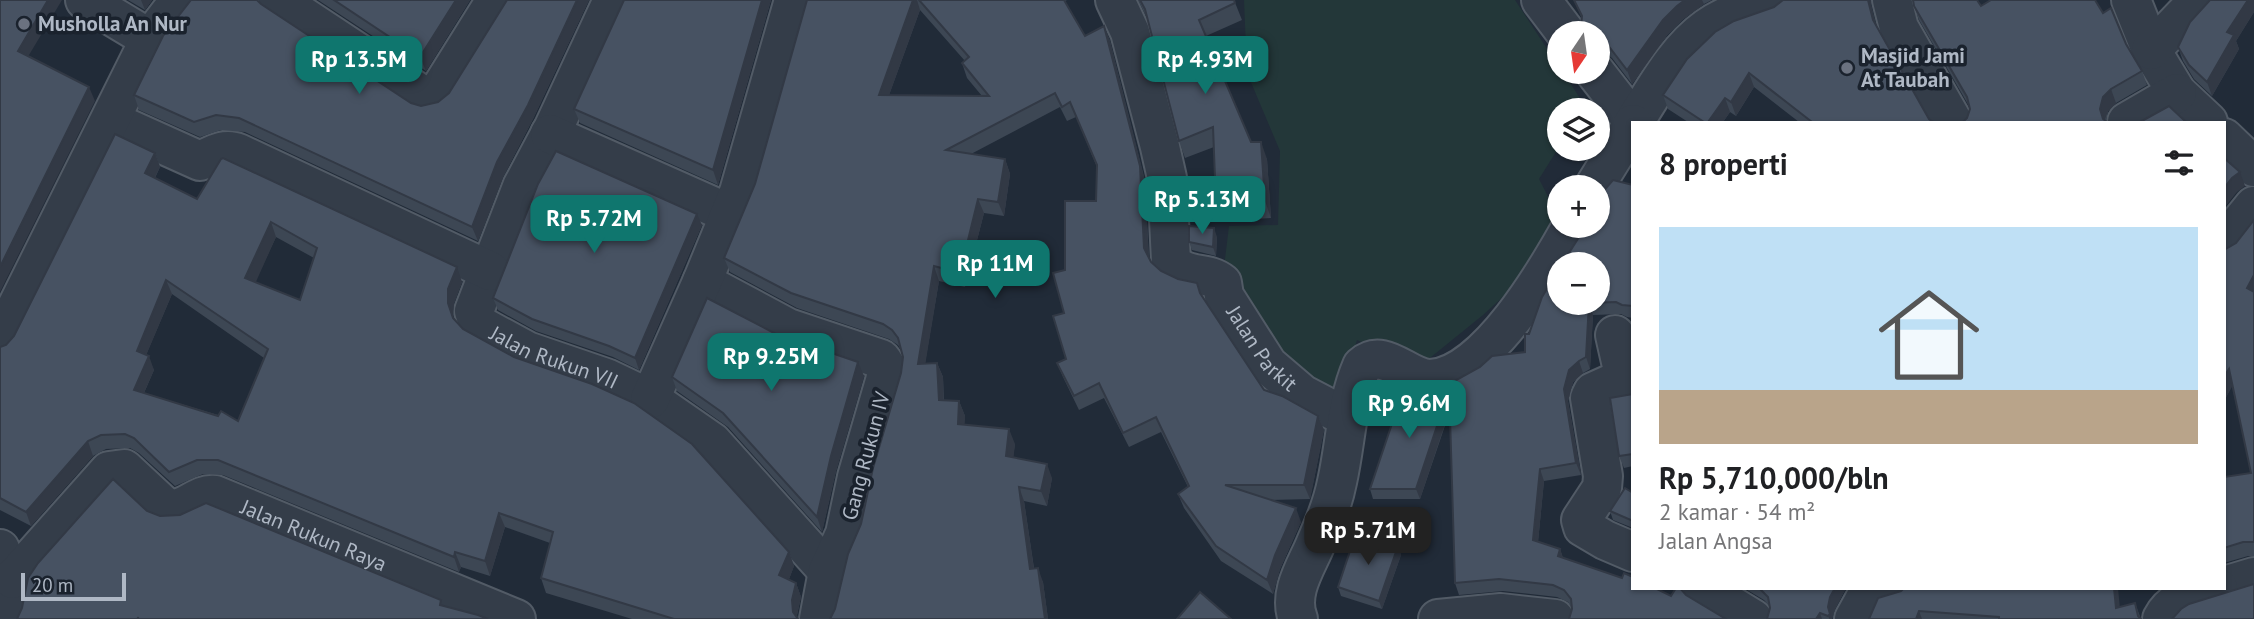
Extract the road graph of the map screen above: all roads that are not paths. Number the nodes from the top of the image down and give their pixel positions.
1 (85, 0) edge
2 (180, 0) edge
3 (278, 0) edge
4 (496, 0) edge
5 (613, 0) edge
6 (794, 0) edge
7 (1115, 0) edge
8 (1541, 0) edge
9 (1772, 0) edge
10 (1892, 0) edge
11 (2131, 0) edge
12 (2199, 0) edge
13 (1557, 21) edge
14 (150, 39) junction
15 (2151, 50) junction
16 (1604, 84) edge
17 (2177, 93) junction
18 (111, 121) junction
19 (1632, 121) edge
20 (1634, 121) edge
21 (1952, 121) edge
22 (2129, 121) edge
23 (2207, 121) edge
24 (1631, 128) edge
25 (550, 134) junction
26 (2226, 140) edge
27 (2254, 167) edge
28 (1612, 172) edge
29 (2254, 206) edge
30 (730, 214) junction
31 (1565, 238) edge
32 (2226, 241) edge
33 (490, 271) junction
34 (702, 282) junction
35 (1615, 335) dead end
36 (0, 341) edge
37 (650, 399) junction
38 (1346, 417) junction
39 (1618, 480) edge
40 (1631, 551) edge
41 (6, 564) edge
42 (828, 571) junction
43 (2254, 577) edge
44 (2226, 585) edge
45 (1705, 590) edge
46 (1881, 590) edge
47 (2212, 590) edge
48 (2174, 602) edge
49 (6, 619) edge
50 (516, 619) edge
51 (819, 619) edge
52 (1298, 619) edge
53 (1438, 619) edge
54 (1555, 619) edge
55 (1753, 619) edge
56 (1854, 619) edge

1 - 14 street
2 - 14 street
3 - 4 street
5 - 25 street, Jalan Rukun VII
6 - 30 street
7 - 38 street, Jalan Parkit
8 - 13 street
9 - 20 street
10 - 21 street
11 - 15 street
12 - 15 street
14 - 18 street
15 - 17 street
16 - 19 street
17 - 22 street
17 - 23 street
18 - 33 street
18 - 36 street
24 - 28 street
25 - 30 street
25 - 33 street, Jalan Rukun VII
26 - 27 street
29 - 32 street
30 - 34 street
31 - 38 street
33 - 37 street, Jalan Rukun VII
34 - 37 street
34 - 42 street, Gang Rukun IV
35 - 39 street
37 - 42 street, Jalan Rukun VII
38 - 52 street
39 - 40 street
41 - 49 street
41 - 50 street, Jalan Rukun Raya
42 - 51 street, Gang Rukun IV
43 - 44 street
45 - 55 street
46 - 56 street
47 - 48 street
53 - 54 street

